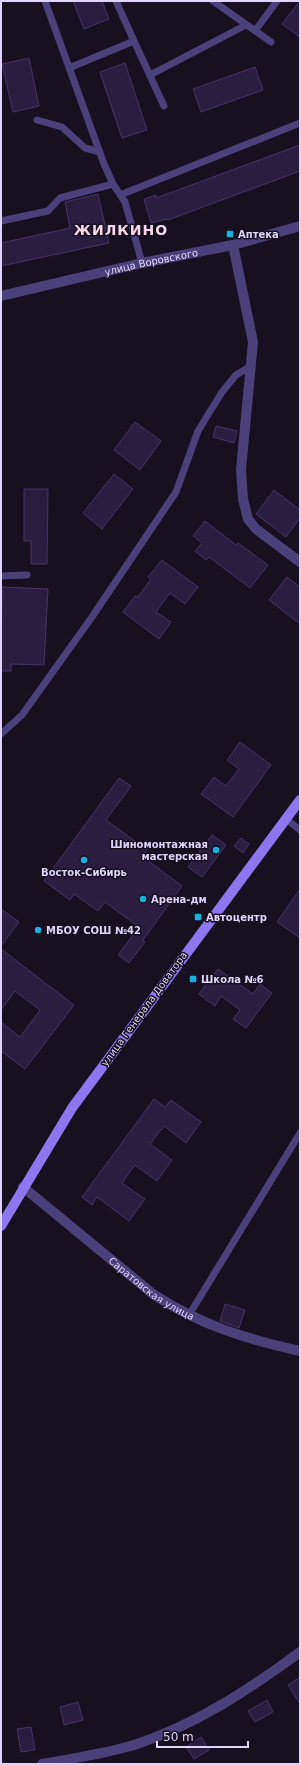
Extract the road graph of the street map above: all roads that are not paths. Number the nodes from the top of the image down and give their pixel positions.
1 (46, 1) edge
2 (116, 1) edge
3 (213, 1) edge
4 (277, 1) edge
5 (246, 25) junction
6 (255, 31) junction
7 (134, 41) junction
8 (271, 42) dead end
9 (69, 68) junction
10 (150, 75) junction
11 (164, 106) dead end
12 (37, 120) dead end
13 (300, 123) edge
14 (100, 152) junction
15 (113, 184) junction
16 (120, 195) junction
17 (1, 221) edge
18 (300, 226) edge
19 (233, 245) junction
20 (142, 263) junction
21 (1, 296) edge
22 (251, 366) junction
23 (300, 562) edge
24 (27, 575) dead end
25 (1, 576) edge
26 (1, 734) edge
27 (300, 800) edge
28 (286, 819) junction
29 (300, 830) edge
30 (300, 1133) edge
31 (23, 1187) junction
32 (1, 1226) edge
33 (189, 1315) junction
34 (300, 1351) edge
35 (300, 1652) edge
36 (42, 1764) edge

1 - 9 lane
2 - 7 lane
3 - 5 lane
4 - 6 lane
5 - 6 lane
5 - 10 lane
6 - 8 lane
7 - 9 lane
7 - 10 lane
9 - 14 lane
10 - 11 lane
12 - 14 lane
13 - 16 lane
14 - 15 lane
15 - 16 lane
15 - 17 lane
16 - 20 lane
18 - 19 street, улица Воровского
19 - 20 street, улица Воровского
19 - 22 street
20 - 21 street, улица Воровского
22 - 23 street
22 - 26 lane
24 - 25 lane
27 - 28 street, улица Генерала Доватора
28 - 29 lane
28 - 31 street, улица Генерала Доватора
30 - 33 lane
31 - 32 street, улица Генерала Доватора
31 - 33 street, Саратовская улица
33 - 34 street, Саратовская улица
35 - 36 street

